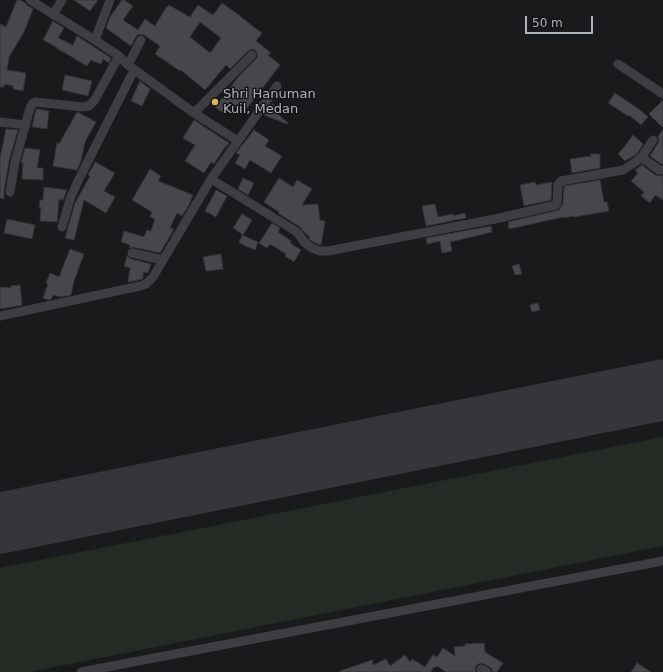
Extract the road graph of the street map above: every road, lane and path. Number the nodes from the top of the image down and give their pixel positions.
1 (30, 0) edge
2 (62, 0) edge
3 (110, 0) edge
4 (53, 15) junction
5 (95, 40) junction
6 (141, 40) dead end
7 (252, 55) dead end
8 (119, 56) junction
9 (618, 64) dead end
10 (131, 67) junction
11 (277, 86) dead end
12 (663, 94) edge
13 (194, 113) junction
14 (0, 122) edge
15 (26, 125) junction
16 (653, 140) dead end
17 (238, 141) junction
18 (642, 158) junction
19 (663, 170) edge
20 (211, 179) junction
21 (10, 192) dead end
22 (62, 227) dead end
23 (132, 253) dead end
24 (163, 260) junction
25 (0, 316) edge
26 (663, 561) edge
27 (81, 672) edge

1 - 4 street
2 - 4 street
3 - 5 street
4 - 5 street
5 - 8 street
6 - 10 street
7 - 13 street
8 - 10 street
8 - 15 street
9 - 12 street
10 - 13 street
10 - 22 street
11 - 17 street
13 - 17 street
14 - 15 street
15 - 21 street
16 - 18 street
17 - 20 street
18 - 19 street
18 - 20 street
20 - 24 street
23 - 24 street
24 - 25 street
26 - 27 street

